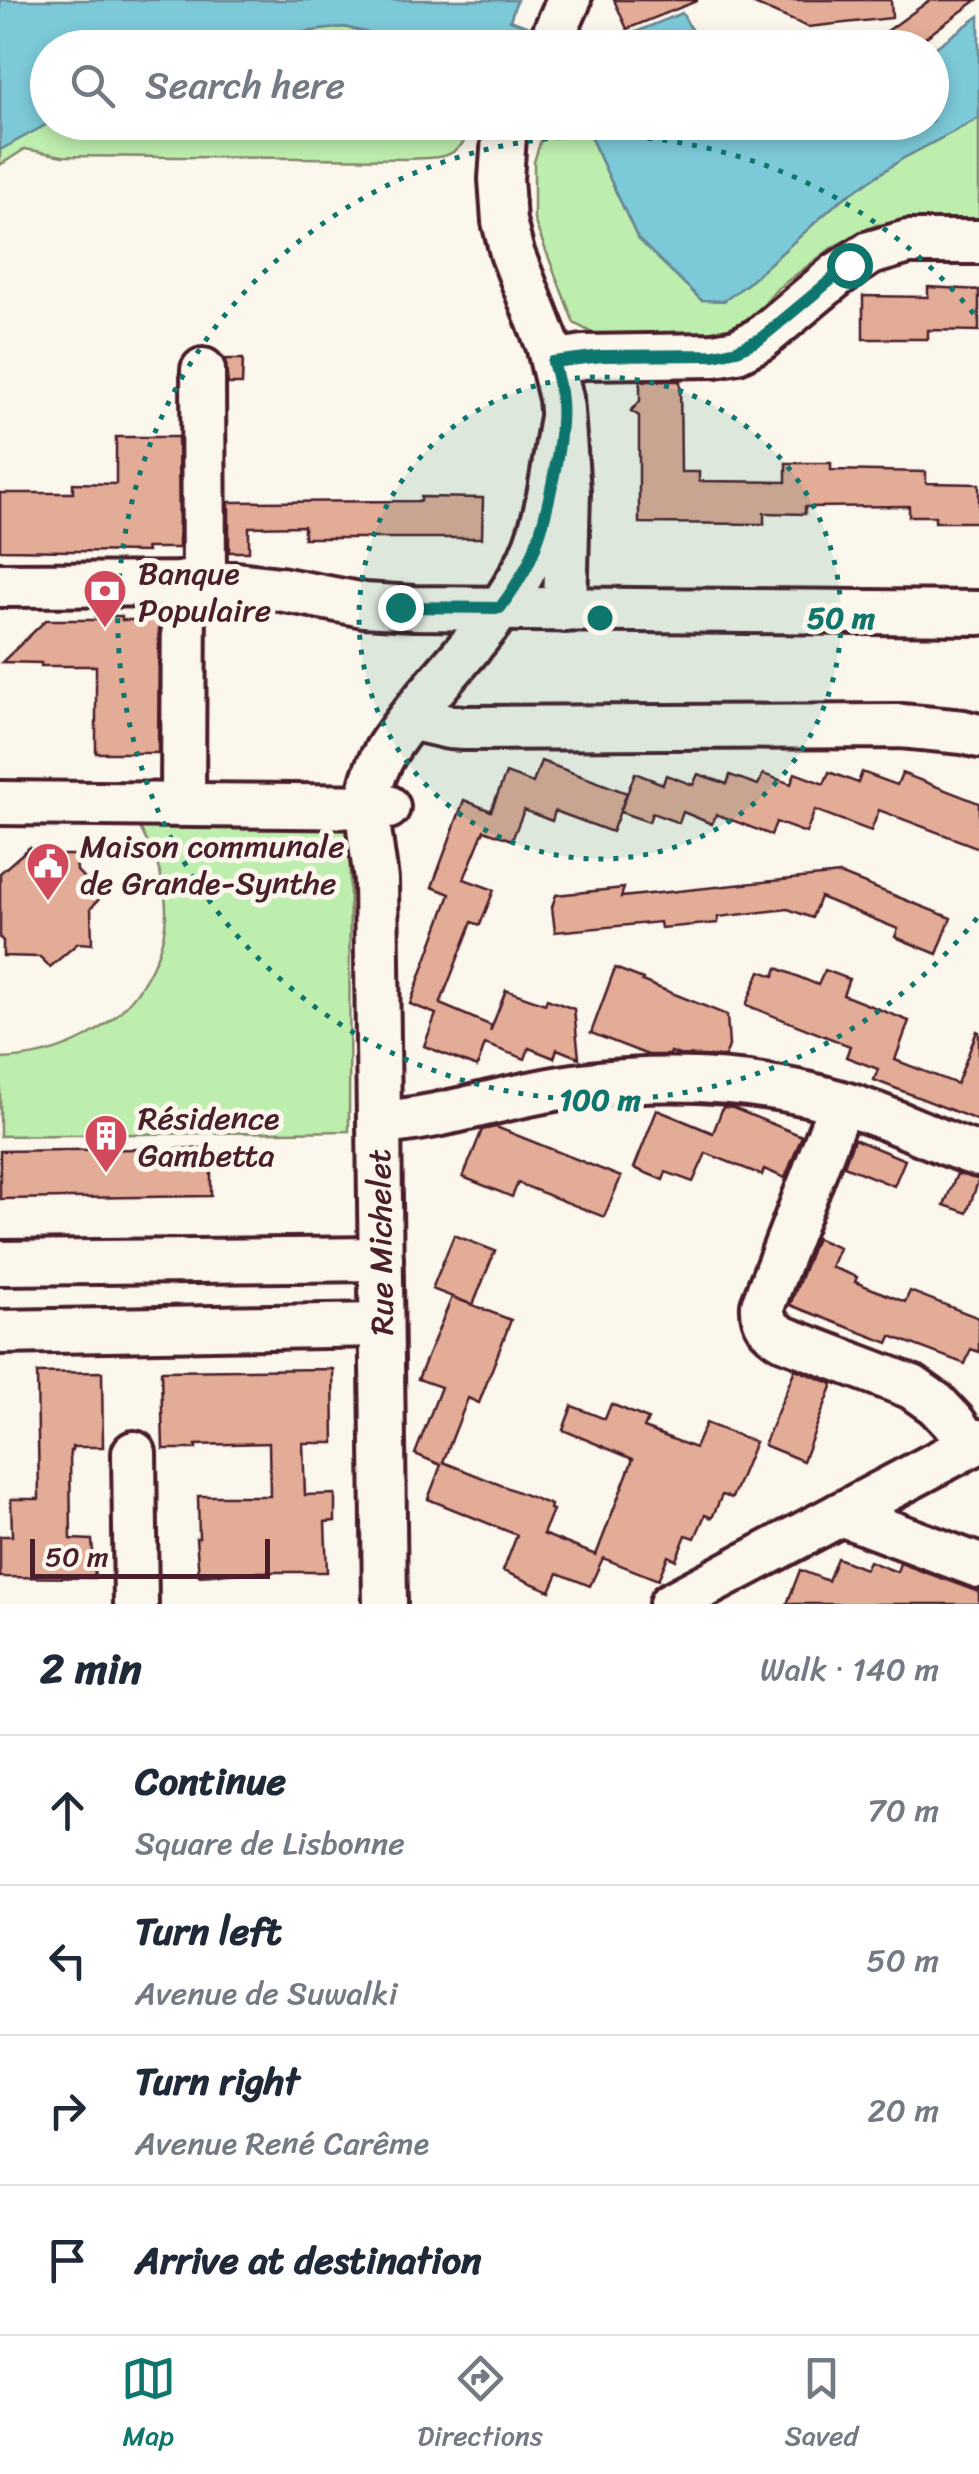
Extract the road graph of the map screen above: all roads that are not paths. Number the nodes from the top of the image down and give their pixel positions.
1 (504, 140) edge
2 (510, 140) edge
3 (502, 166) junction
4 (979, 242) edge
5 (553, 362) junction
6 (203, 370) dead end
7 (562, 418) junction
8 (0, 584) edge
9 (194, 584) junction
10 (500, 608) junction
11 (565, 610) junction
12 (979, 612) edge
13 (419, 720) junction
14 (979, 736) edge
15 (0, 803) edge
16 (183, 804) junction
17 (378, 806) junction
18 (841, 1103) junction
19 (379, 1123) junction
20 (979, 1155) edge
21 (381, 1259) junction
22 (0, 1263) edge
23 (382, 1325) junction
24 (0, 1332) edge
25 (974, 1444) edge
26 (134, 1453) dead end
27 (841, 1514) junction
28 (979, 1566) edge
29 (136, 1604) edge
30 (385, 1604) edge
31 (671, 1604) edge

1 - 3 street
2 - 3 street
3 - 5 street
4 - 5 street
5 - 7 street
6 - 9 street
7 - 10 street, Rue Michelet
7 - 11 street
8 - 9 street
9 - 10 street
9 - 16 street
10 - 11 street
10 - 13 street, Rue Michelet
11 - 12 street
11 - 13 street, Rue Michelet
13 - 14 street
13 - 17 street, Rue Michelet
15 - 16 street
16 - 17 street
17 - 19 street, Rue Michelet
18 - 19 street
18 - 20 street
18 - 25 street
19 - 21 street, Rue Michelet
21 - 22 street
21 - 23 street, Rue Michelet
23 - 24 street
23 - 30 street, Rue Michelet
25 - 27 street
26 - 29 street
27 - 28 street
27 - 31 street

